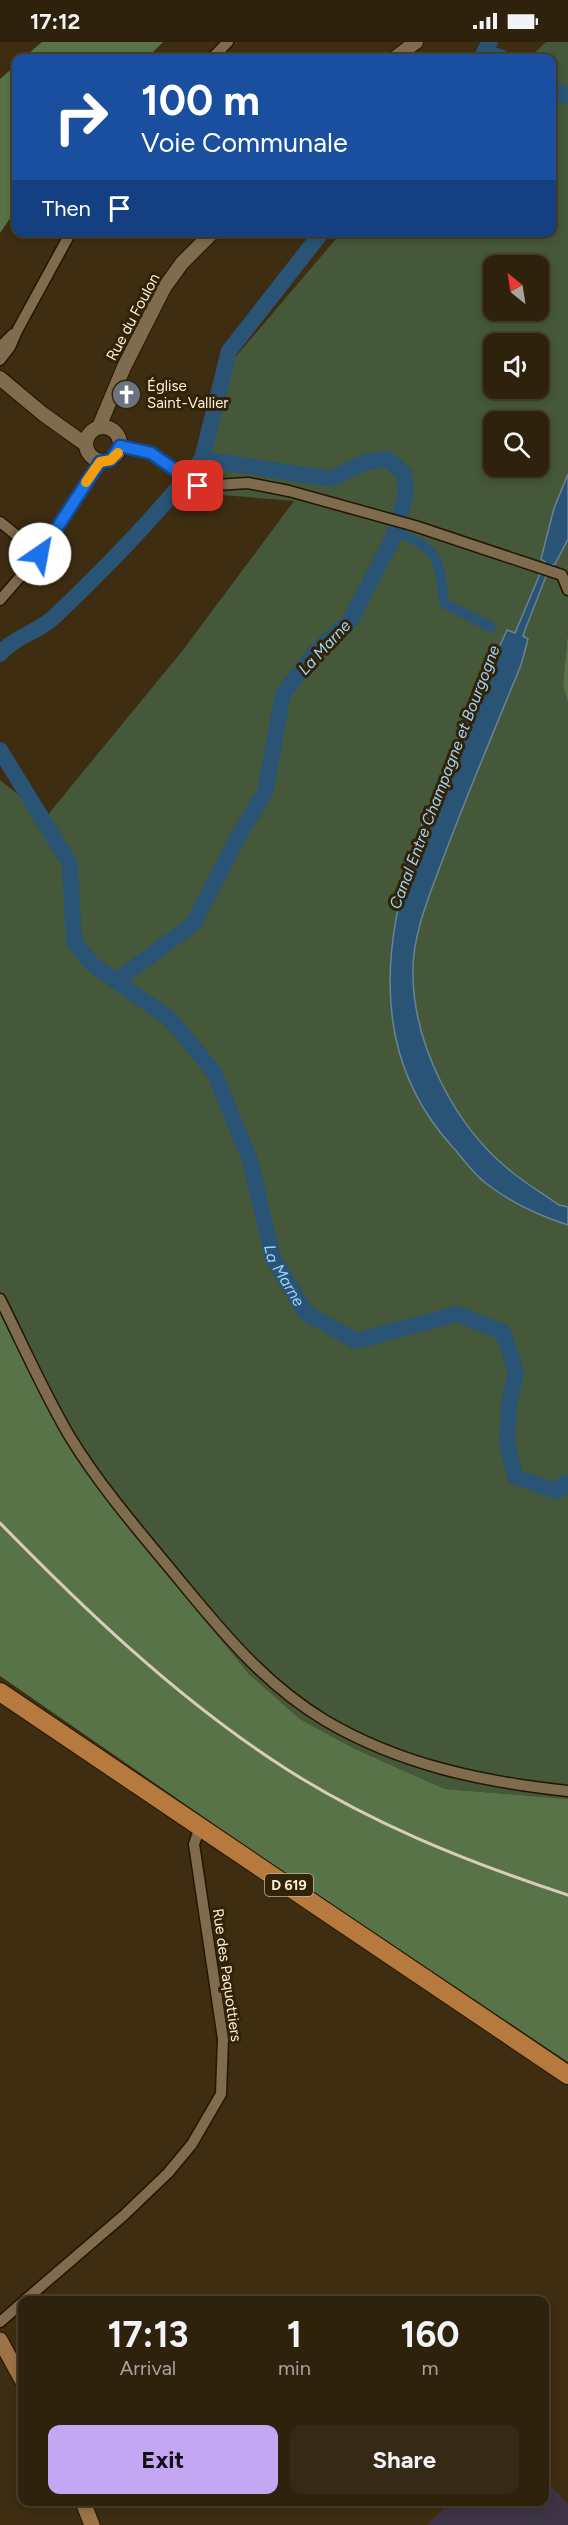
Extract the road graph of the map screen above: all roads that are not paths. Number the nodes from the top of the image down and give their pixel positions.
1 (228, 42) edge
2 (416, 42) edge
3 (216, 54) edge
4 (400, 54) edge
5 (68, 237) edge
6 (208, 237) edge
7 (18, 329) junction
8 (0, 346) edge
9 (0, 360) edge
10 (0, 378) edge
11 (99, 427) junction
12 (85, 444) junction
13 (120, 446) junction
14 (100, 462) junction
15 (0, 522) edge
16 (40, 554) junction
17 (568, 590) edge
18 (0, 600) edge
19 (0, 1299) edge
20 (4, 1696) edge
21 (568, 1791) edge
22 (200, 1827) junction
23 (568, 2075) edge
24 (30, 2296) edge
25 (18, 2306) edge
26 (0, 2322) edge
27 (0, 2340) edge
28 (18, 2373) edge
29 (85, 2506) edge
30 (92, 2525) edge

1 - 3 street
2 - 4 street
5 - 7 street
6 - 11 street, Rue du Foulon
7 - 8 street
7 - 9 street
10 - 12 street
11 - 12 street
11 - 13 street
12 - 14 street
13 - 14 street
13 - 17 street
14 - 16 street
15 - 16 street
16 - 18 street
19 - 21 street
20 - 22 main road, D 619
22 - 23 main road, D 619
22 - 24 street, Rue des Paquottiers
25 - 26 street, Rue des Paquottiers
27 - 28 main road
29 - 30 main road

